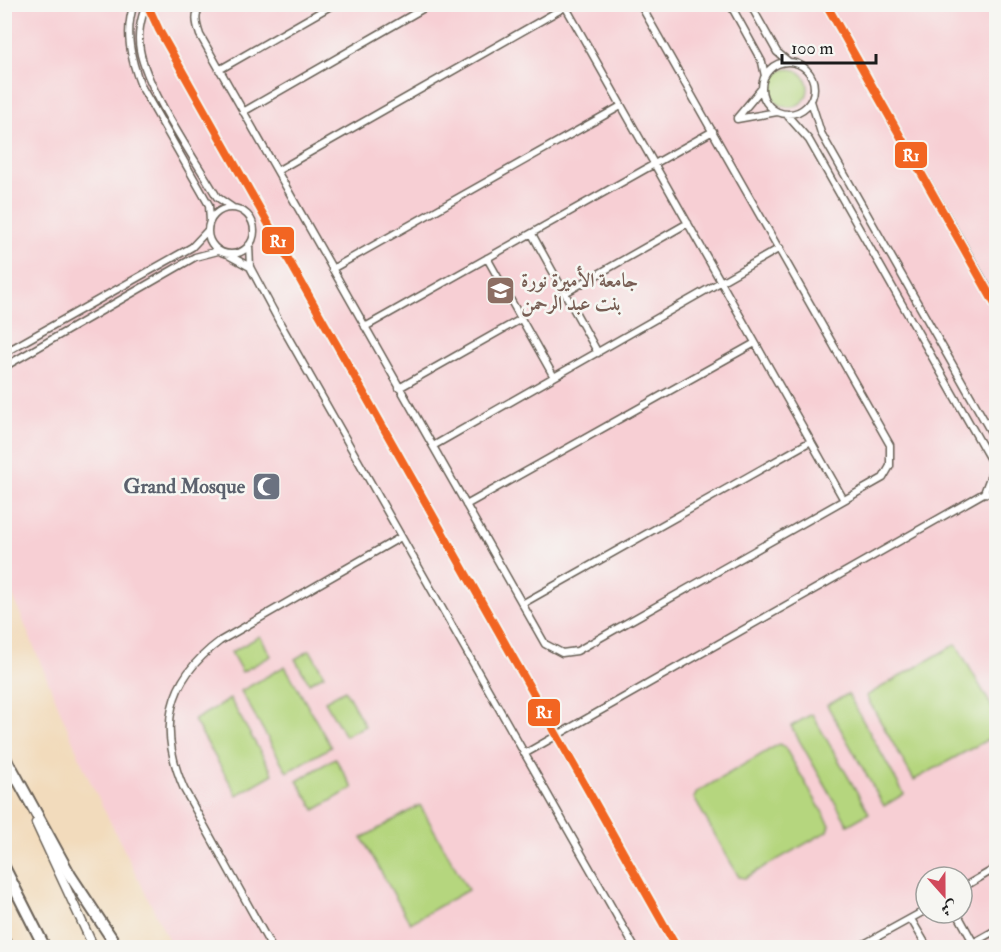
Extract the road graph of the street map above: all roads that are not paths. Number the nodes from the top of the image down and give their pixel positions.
1 (134, 4) edge
2 (146, 4) edge
3 (201, 4) edge
4 (334, 4) edge
5 (431, 4) edge
6 (640, 4) edge
7 (730, 4) edge
8 (750, 4) edge
9 (565, 6) edge
10 (789, 62) junction
11 (219, 70) junction
12 (765, 76) junction
13 (762, 88) junction
14 (811, 101) junction
15 (621, 106) junction
16 (243, 111) junction
17 (777, 112) junction
18 (786, 114) junction
19 (714, 131) junction
20 (655, 165) junction
21 (277, 171) junction
22 (233, 208) junction
23 (210, 222) junction
24 (688, 224) junction
25 (208, 230) junction
26 (532, 234) junction
27 (249, 245) junction
28 (780, 248) junction
29 (222, 252) junction
30 (487, 258) junction
31 (250, 267) junction
32 (332, 269) junction
33 (721, 283) junction
34 (565, 293) junction
35 (521, 319) junction
36 (365, 327) junction
37 (755, 343) junction
38 (4, 353) edge
39 (598, 353) junction
40 (4, 367) edge
41 (554, 378) junction
42 (399, 387) junction
43 (811, 441) junction
44 (996, 441) edge
45 (433, 446) junction
46 (995, 468) edge
47 (984, 493) junction
48 (996, 494) edge
49 (844, 500) junction
50 (466, 505) junction
51 (401, 537) junction
52 (522, 604) junction
53 (4, 752) edge
54 (526, 753) junction
55 (12, 769) junction
56 (4, 867) edge
57 (996, 868) edge
58 (974, 881) edge
59 (914, 917) edge
60 (911, 919) junction
61 (964, 925) edge
62 (996, 930) edge
63 (4, 941) edge
64 (973, 942) junction
65 (8, 948) edge
66 (45, 948) edge
67 (94, 948) edge
68 (118, 948) edge
69 (272, 948) edge
70 (635, 948) edge
71 (857, 948) edge
72 (926, 948) edge
73 (964, 948) edge

1 - 23 street
2 - 22 street
3 - 11 street
4 - 11 street
5 - 16 street
6 - 19 street
7 - 12 street
8 - 10 street
9 - 15 street
9 - 21 street
10 - 12 street
10 - 14 street
11 - 16 street
12 - 13 street
13 - 17 street
13 - 17 street
14 - 18 street
14 - 44 street
15 - 20 street
15 - 32 street
16 - 21 street
17 - 18 street
18 - 46 street
19 - 20 street
19 - 28 street
20 - 24 street
20 - 26 street
21 - 32 street
22 - 23 street
22 - 27 street
23 - 25 street
24 - 33 street
24 - 34 street
25 - 29 street
25 - 38 street
26 - 30 street
26 - 34 street
27 - 29 street
27 - 31 street
28 - 33 street
28 - 49 street
29 - 31 street
29 - 40 street
30 - 35 street
30 - 36 street
31 - 51 street
32 - 36 street
33 - 37 street
33 - 39 street
34 - 39 street
35 - 41 street
35 - 42 street
36 - 42 street
37 - 43 street
37 - 50 street
39 - 41 street
41 - 45 street
42 - 45 street
43 - 49 street
43 - 52 street
45 - 50 street
46 - 47 street
47 - 48 street
47 - 54 street
49 - 52 street
50 - 52 street
51 - 54 street
51 - 69 street
53 - 55 main road
54 - 70 street
55 - 67 main road
55 - 68 highway
56 - 66 highway
57 - 58 street
59 - 60 street
60 - 71 street
60 - 72 street
61 - 64 street
62 - 64 street
63 - 65 highway
64 - 73 street

